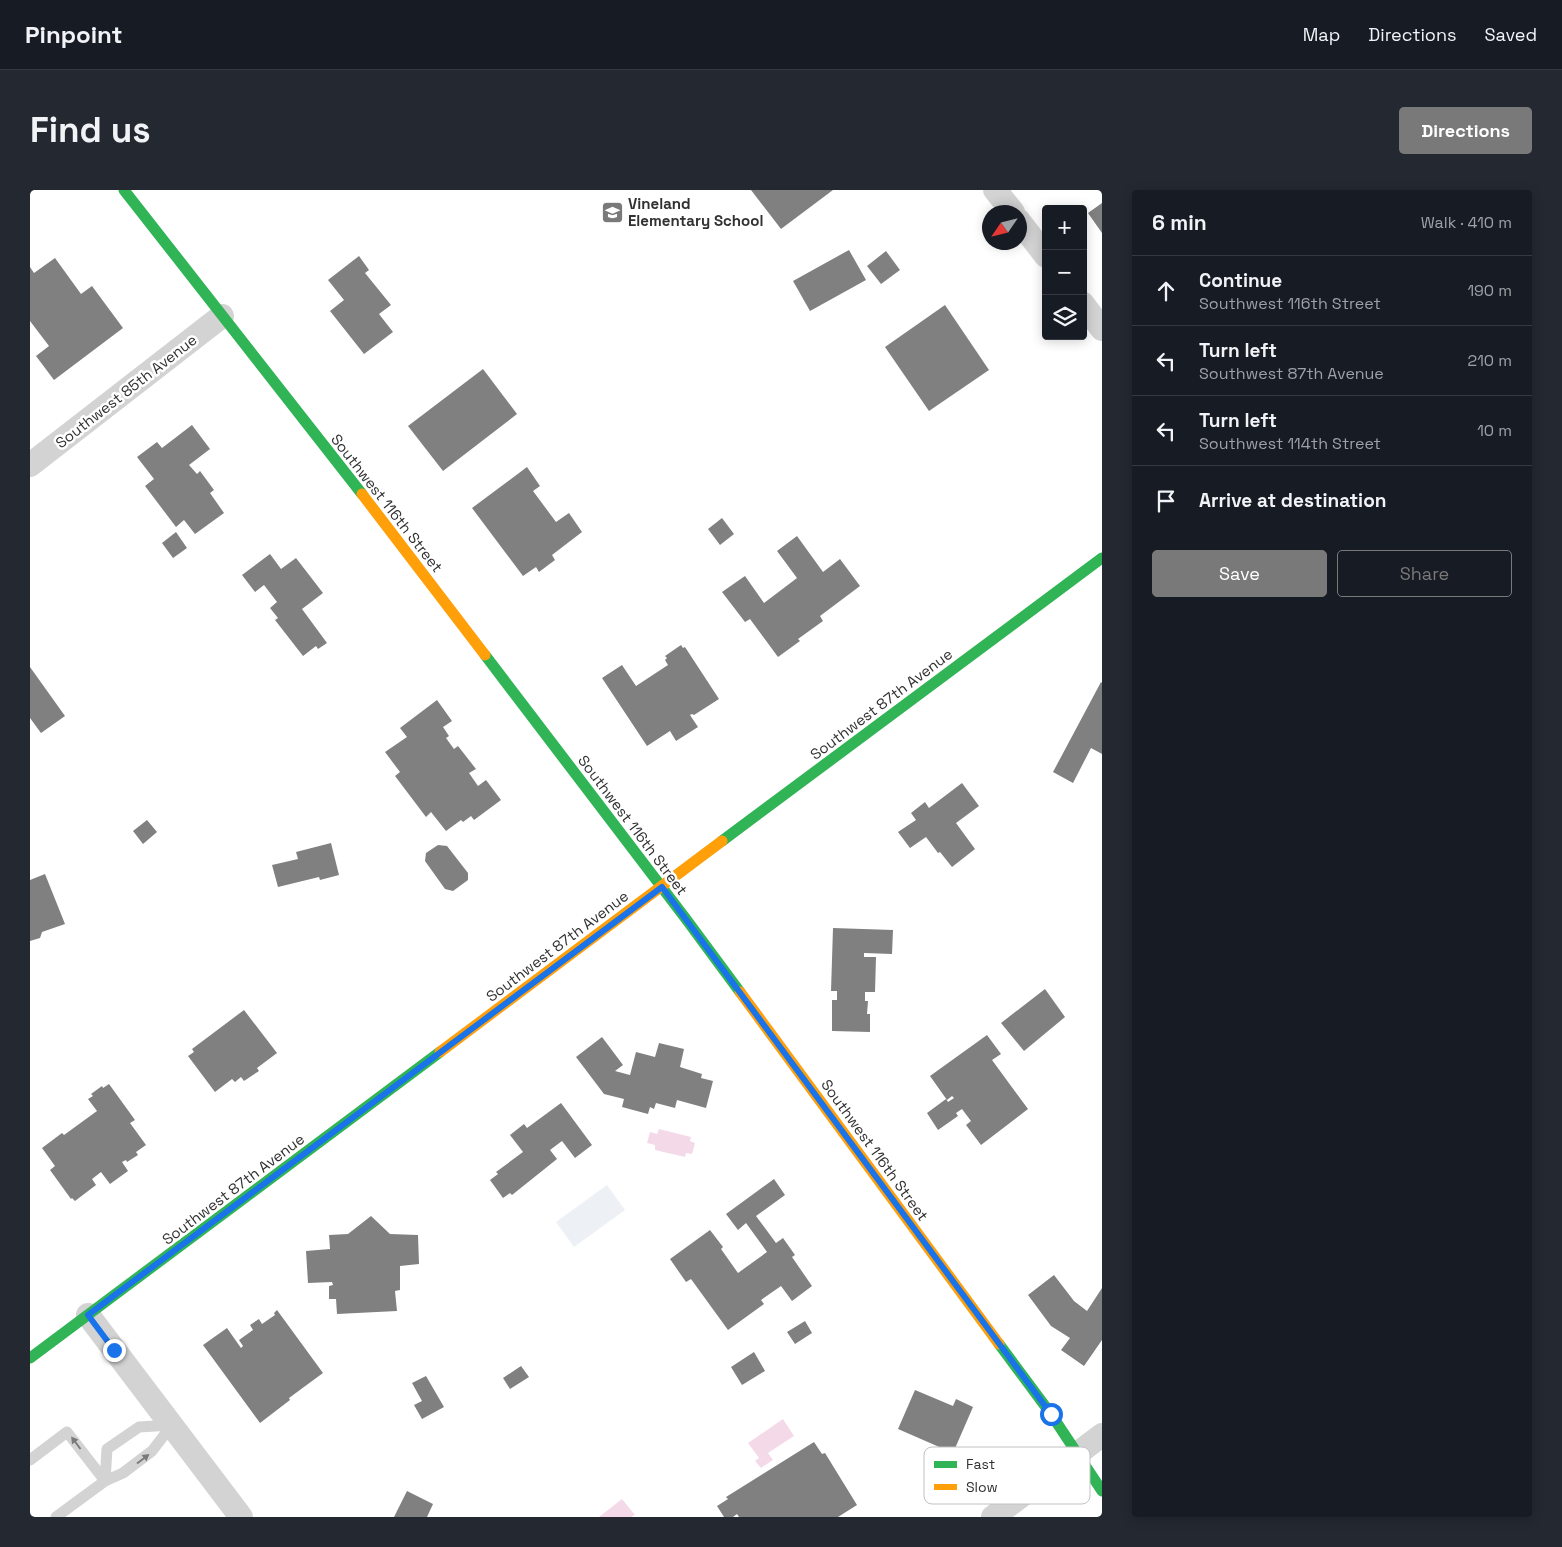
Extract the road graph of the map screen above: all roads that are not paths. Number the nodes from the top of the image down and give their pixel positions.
1 (124, 190) edge
2 (995, 190) edge
3 (1007, 205) edge
4 (1027, 231) edge
5 (1042, 251) edge
6 (1087, 309) edge
7 (222, 316) junction
8 (1102, 328) edge
9 (30, 465) edge
10 (1102, 558) edge
11 (662, 887) junction
12 (88, 1315) junction
13 (30, 1358) edge
14 (172, 1425) junction
15 (1102, 1435) edge
16 (1074, 1447) edge
17 (1086, 1447) edge
18 (30, 1460) edge
19 (1090, 1472) edge
20 (105, 1482) junction
21 (1102, 1491) edge
22 (1010, 1504) edge
23 (56, 1517) edge
24 (241, 1517) edge
25 (993, 1517) edge

1 - 7 street, Southwest 116th Street
2 - 3 street
4 - 5 street
6 - 8 street
7 - 9 street, Southwest 85th Avenue
7 - 11 street, Southwest 116th Street
10 - 11 street, Southwest 87th Avenue
11 - 12 street, Southwest 87th Avenue
11 - 16 street, Southwest 116th Street
12 - 13 street, Southwest 87th Avenue
12 - 14 street
20 -> 14 lane
14 - 20 lane
14 - 24 street
15 - 17 street
20 -> 18 lane
19 - 21 street, Southwest 116th Street
20 - 23 lane
22 - 25 street

